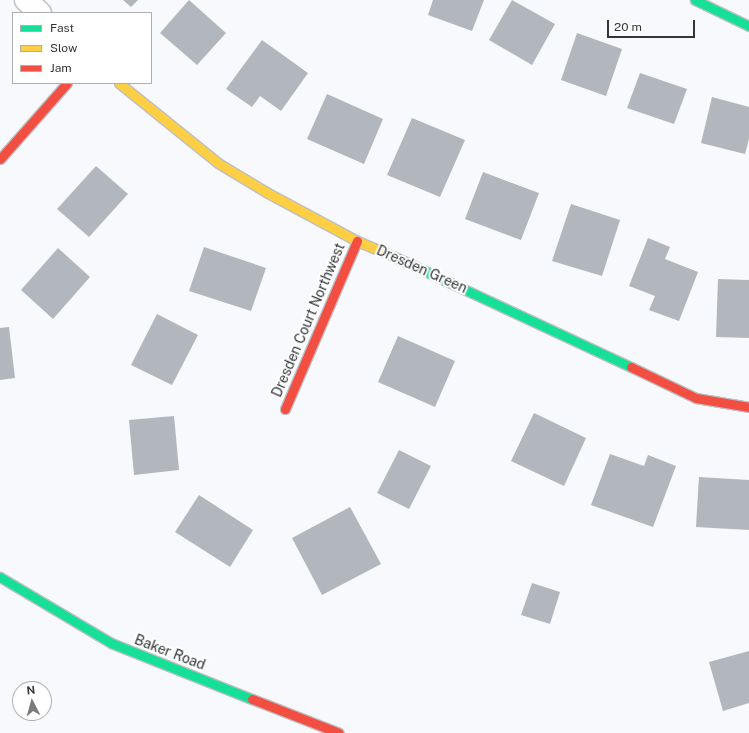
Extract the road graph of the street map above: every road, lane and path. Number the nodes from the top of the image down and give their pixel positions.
1 (26, 0) edge
2 (695, 0) edge
3 (39, 12) edge
4 (749, 26) edge
5 (66, 84) edge
6 (120, 84) edge
7 (0, 159) edge
8 (357, 240) junction
9 (749, 407) edge
10 (285, 409) dead end
11 (0, 577) edge
12 (340, 733) edge

1 - 3 street
2 - 4 street
5 - 7 street
6 - 8 street, Dresden Green
8 - 9 street, Dresden Green
8 - 10 street, Dresden Court Northwest
11 - 12 street, Baker Road

